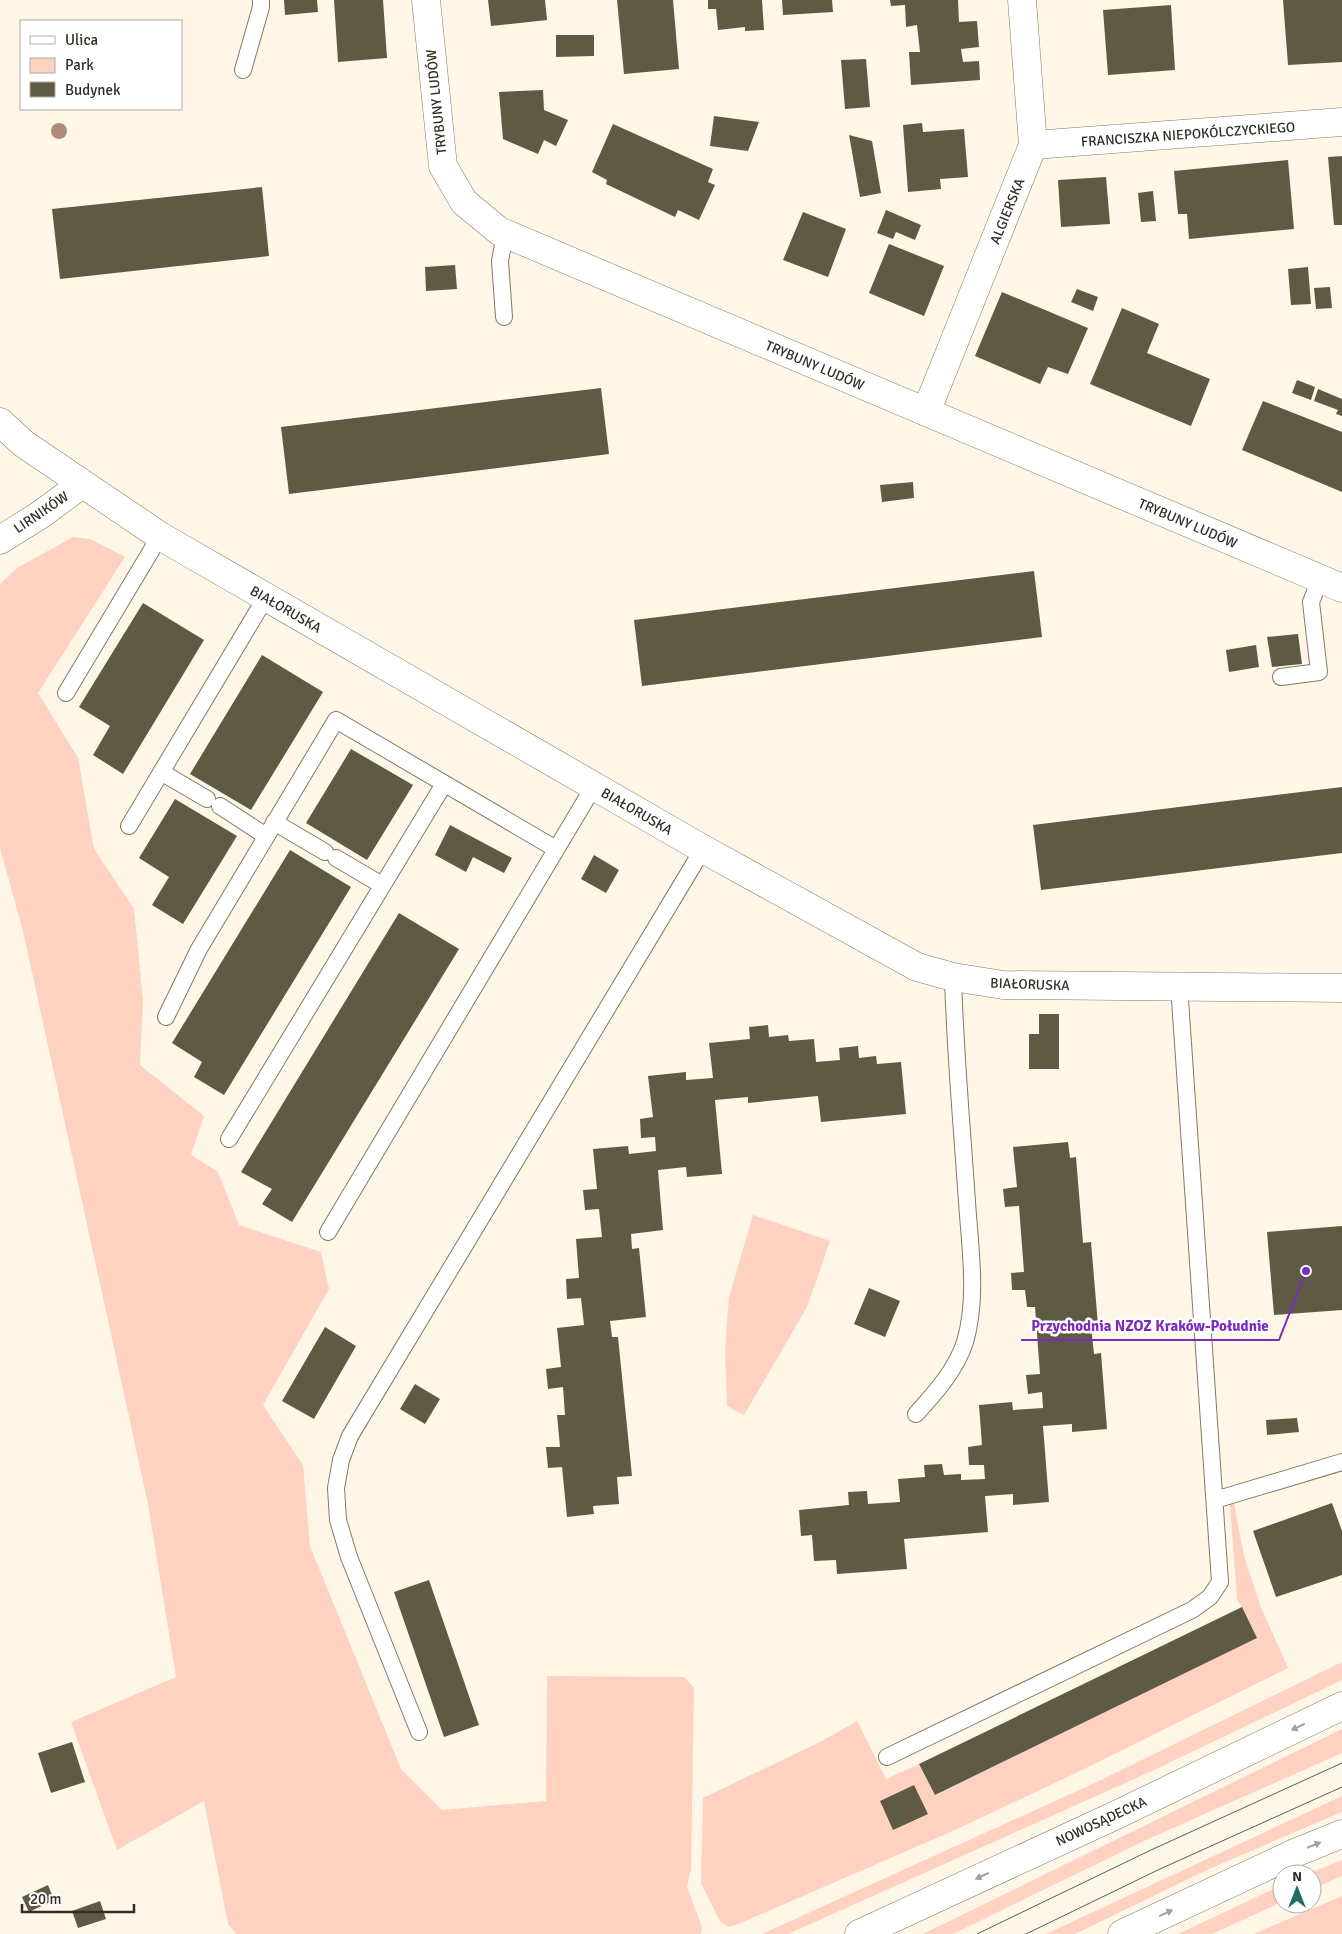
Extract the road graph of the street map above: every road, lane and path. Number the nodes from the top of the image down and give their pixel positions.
1 (260, 0) edge
2 (1022, 0) edge
3 (427, 13) edge
4 (242, 70) dead end
5 (1342, 122) edge
6 (1033, 145) junction
7 (505, 234) junction
8 (504, 317) dead end
9 (926, 412) junction
10 (0, 422) edge
11 (82, 484) junction
12 (160, 536) junction
13 (0, 540) edge
14 (1331, 583) edge
15 (266, 597) junction
16 (1281, 677) dead end
17 (66, 693) dead end
18 (161, 772) junction
19 (444, 784) junction
20 (594, 786) junction
21 (274, 822) junction
22 (128, 826) dead end
23 (266, 836) junction
24 (703, 848) junction
25 (556, 849) junction
26 (382, 885) junction
27 (952, 977) junction
28 (1179, 985) junction
29 (1342, 988) edge
30 (166, 1017) dead end
31 (229, 1139) dead end
32 (328, 1232) dead end
33 (916, 1414) dead end
34 (1342, 1462) edge
35 (1215, 1500) junction
36 (1342, 1706) edge
37 (419, 1732) dead end
38 (887, 1757) dead end
39 (1342, 1834) edge
40 (860, 1934) edge
41 (1122, 1934) edge

1 - 4 lane
2 - 6 street, ALGIERSKA
3 - 7 street, TRYBUNY LUDÓW
5 - 6 street, FRANCISZKA NIEPOKÓLCZYCKIEGO
6 - 9 street, ALGIERSKA
7 - 8 lane
7 - 9 street, TRYBUNY LUDÓW
9 - 14 street, TRYBUNY LUDÓW
10 - 11 street, BIAŁORUSKA
11 - 12 street, BIAŁORUSKA
11 - 13 street, LIRNIKÓW
12 - 15 street, BIAŁORUSKA
12 - 17 lane
14 - 16 lane
15 - 18 lane
15 - 20 street, BIAŁORUSKA
18 - 22 lane
18 - 23 lane
19 - 21 lane
19 - 25 lane
19 - 26 lane
20 - 24 street, BIAŁORUSKA
20 - 25 lane
21 - 23 lane
21 - 26 lane
23 - 30 lane
24 - 27 street, BIAŁORUSKA
24 - 37 lane
25 - 32 lane
26 - 31 lane
27 - 28 street, BIAŁORUSKA
27 - 33 lane
28 - 29 street, BIAŁORUSKA
28 - 35 lane
34 - 35 lane
35 - 38 lane
36 -> 40 street, NOWOSĄDECKA
41 -> 39 street

